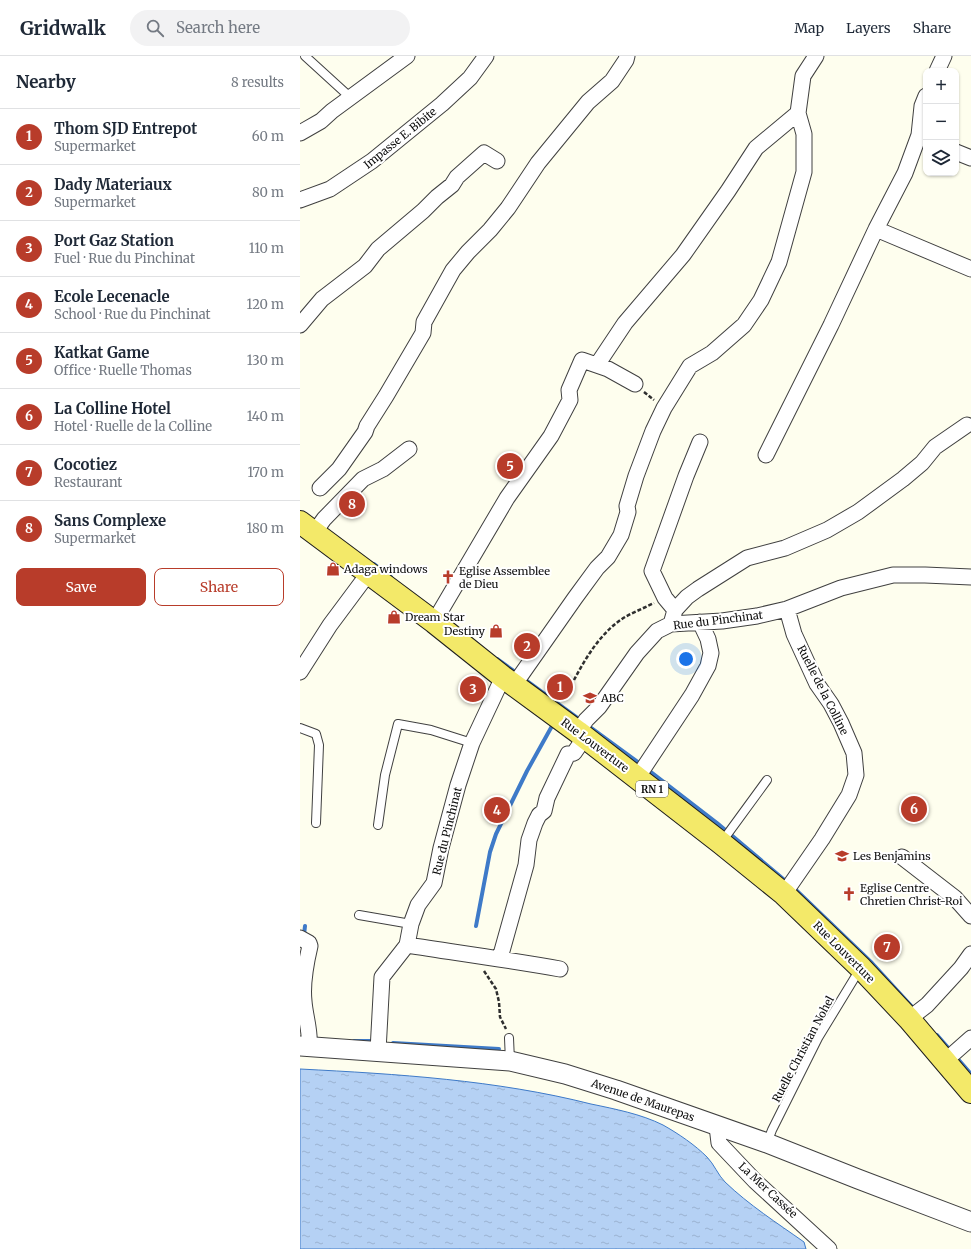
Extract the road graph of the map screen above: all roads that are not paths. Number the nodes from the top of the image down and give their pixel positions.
1 (306, 56) edge
2 (407, 56) edge
3 (486, 56) edge
4 (627, 56) edge
5 (816, 56) edge
6 (944, 56) edge
7 (938, 68) edge
8 (351, 98) junction
9 (923, 104) edge
10 (798, 113) junction
11 (300, 133) edge
12 (922, 137) edge
13 (959, 153) edge
14 (971, 158) edge
15 (497, 161) dead end
16 (300, 200) edge
17 (876, 229) junction
18 (971, 269) edge
19 (300, 325) edge
20 (597, 365) junction
21 (635, 384) road end
22 (967, 425) dead end
23 (700, 442) dead end
24 (409, 449) dead end
25 (766, 455) dead end
26 (320, 488) dead end
27 (307, 528) edge
28 (368, 574) junction
29 (971, 577) edge
30 (787, 609) junction
31 (673, 617) junction
32 (434, 622) junction
33 (700, 622) junction
34 (300, 672) edge
35 (515, 678) junction
36 (300, 728) edge
37 (583, 728) junction
38 (472, 743) junction
39 (642, 770) junction
40 (767, 780) dead end
41 (316, 823) dead end
42 (378, 825) dead end
43 (726, 836) junction
44 (902, 857) dead end
45 (788, 888) junction
46 (359, 915) dead end
47 (971, 916) edge
48 (411, 924) junction
49 (300, 938) edge
50 (407, 945) junction
51 (971, 954) edge
52 (500, 958) junction
53 (861, 968) junction
54 (560, 969) dead end
55 (914, 1015) junction
56 (509, 1038) road end
57 (971, 1038) edge
58 (307, 1043) edge
59 (378, 1051) junction
60 (950, 1056) junction
61 (510, 1061) junction
62 (971, 1092) edge
63 (717, 1126) junction
64 (769, 1136) junction
65 (971, 1222) edge
66 (829, 1249) edge

1 - 8 lane
2 - 8 street
3 - 16 street, Impasse E. Bibite
4 - 26 street
5 - 10 street
6 - 7 street
8 - 11 street
9 - 12 street
10 - 20 street
10 - 35 street, Rue du Pinchinat
12 - 17 street
13 - 14 street
15 - 19 street
17 - 18 street
17 - 25 street
20 - 21 street
20 - 32 street
22 - 31 street
23 - 31 street
24 - 27 street
27 - 28 main road, Rue Louverture / RN 1
28 - 32 main road, Rue Louverture / RN 1
28 - 34 street
29 - 30 street, Rue du Pinchinat
30 - 33 street, Rue du Pinchinat
30 - 45 street, Ruelle de la Colline
31 - 33 street, Rue du Pinchinat
31 - 37 street, Rue du Pinchinat
32 - 35 main road, Rue Louverture / RN 1
33 - 39 street
35 - 37 main road, Rue Louverture / RN 1
35 - 38 street, Rue du Pinchinat
36 - 41 lane
37 - 39 main road, Rue Louverture / RN 1
37 - 52 street, Rue du Pinchinat
38 - 42 lane
38 - 48 street, Rue du Pinchinat
39 - 43 main road, Rue Louverture / RN 1
40 - 43 lane
43 - 45 main road, Rue Louverture / RN 1
44 - 47 street
45 - 53 main road, Rue Louverture / RN 1
46 - 48 lane
48 - 50 street, Rue du Pinchinat
49 - 58 street
50 - 52 street
50 - 59 street, Rue du Pinchinat
51 - 55 street
52 - 54 street
53 - 55 main road, Rue Louverture / RN 1
53 - 64 lane, Ruelle Christian Nohel
55 - 60 main road, Rue Louverture / RN 1
56 - 61 lane
57 - 60 street
58 - 59 street, Avenue de Maurepas
59 - 61 street, Avenue de Maurepas
60 - 62 main road, Rue Louverture / RN 1
61 - 63 street, Avenue de Maurepas
63 - 64 street, Avenue de Maurepas
63 - 66 street, La Mer Cassée
64 - 65 street, Avenue de Maurepas

